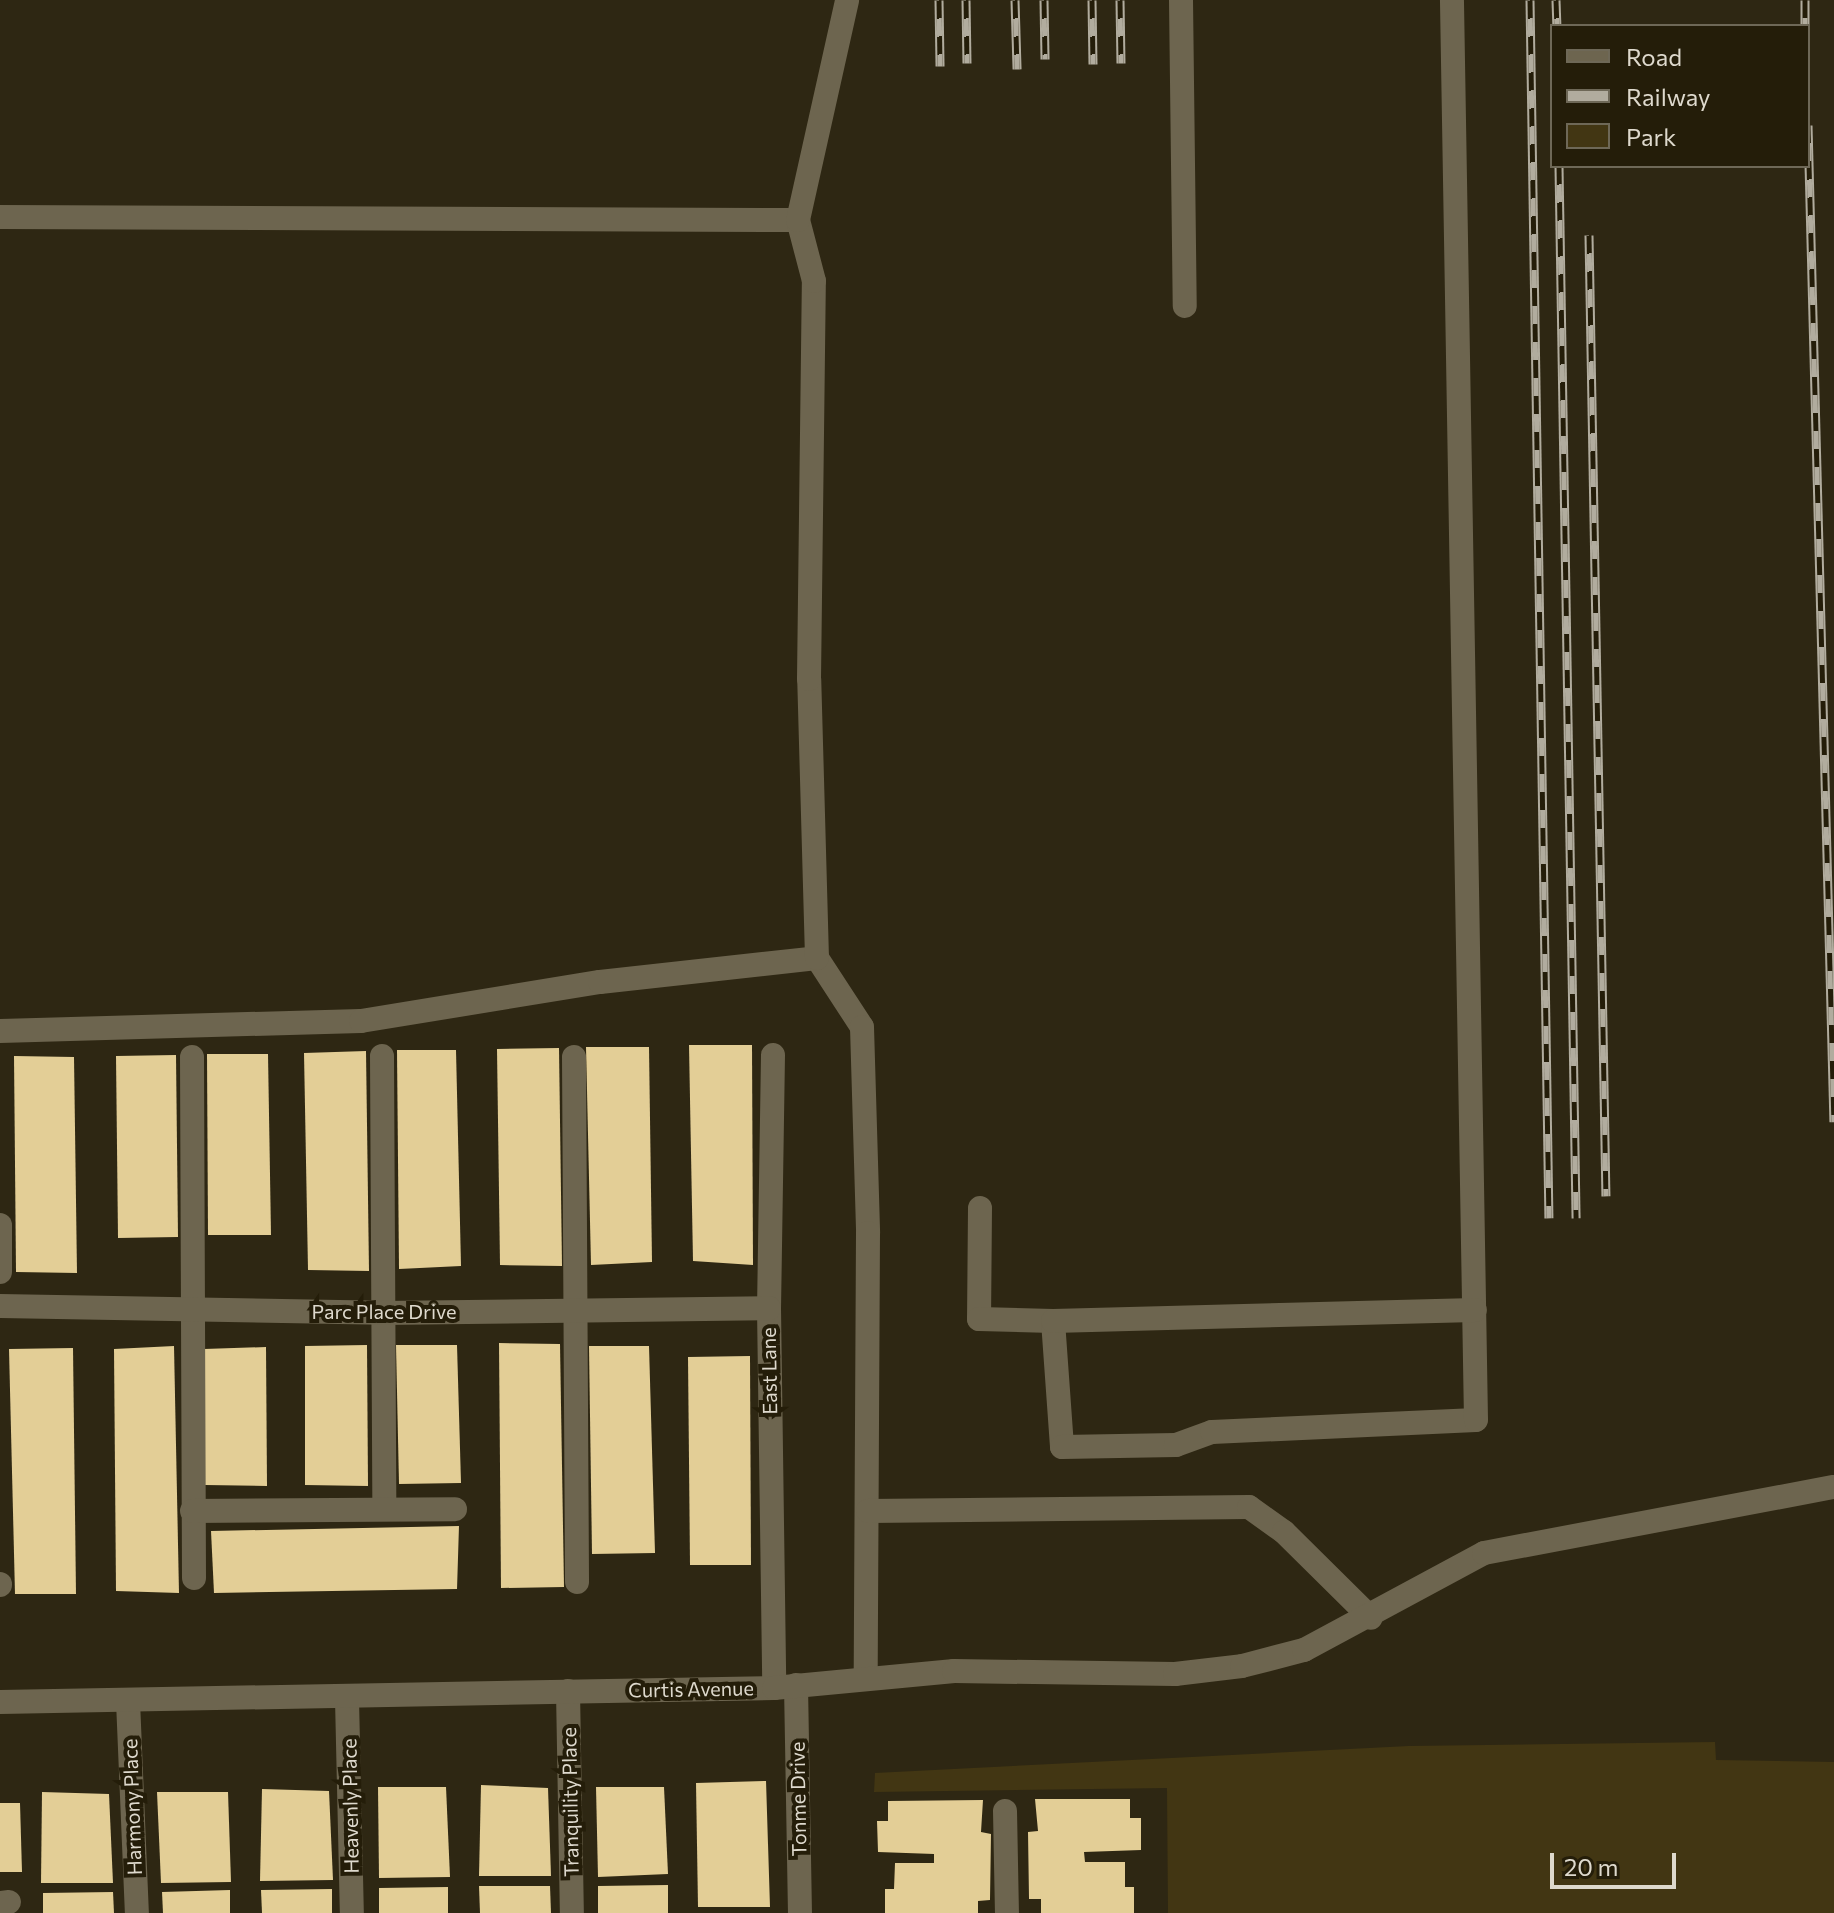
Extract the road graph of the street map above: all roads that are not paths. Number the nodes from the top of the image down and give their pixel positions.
1 (847, 0) edge
2 (1181, 0) edge
3 (1452, 0) edge
4 (0, 217) edge
5 (798, 220) junction
6 (1185, 306) dead end
7 (817, 958) junction
8 (0, 1031) edge
9 (773, 1055) dead end
10 (382, 1056) dead end
11 (192, 1057) dead end
12 (574, 1057) dead end
13 (980, 1208) dead end
14 (0, 1225) edge
15 (0, 1272) edge
16 (0, 1306) edge
17 (194, 1307) junction
18 (769, 1308) junction
19 (574, 1310) junction
20 (1475, 1310) junction
21 (382, 1313) junction
22 (1053, 1321) junction
23 (1834, 1487) edge
24 (384, 1509) junction
25 (455, 1509) dead end
26 (192, 1511) junction
27 (868, 1511) junction
28 (194, 1578) dead end
29 (577, 1582) dead end
30 (1371, 1618) junction
31 (866, 1677) junction
32 (785, 1686) junction
33 (568, 1691) junction
34 (347, 1699) junction
35 (128, 1701) junction
36 (0, 1702) edge
37 (1005, 1811) dead end
38 (137, 1913) edge
39 (352, 1913) edge
40 (572, 1913) edge
41 (800, 1913) edge
42 (1007, 1913) edge

1 - 5 street
2 - 6 street
3 - 20 street
4 - 5 street
5 - 7 street
7 - 8 street
7 - 27 street
9 - 18 street, East Lane
10 - 21 street
11 - 17 street
12 - 19 street
13 - 22 street
14 - 15 street
16 - 17 street, Parc Place Drive
17 - 21 street, Parc Place Drive
17 - 26 street
18 - 19 street, Parc Place Drive
18 - 32 street, East Lane
19 - 21 street, Parc Place Drive
19 - 29 street
20 - 22 street
20 - 22 street
21 - 24 street
23 - 30 street, Curtis Avenue
24 - 25 street
24 - 26 street
26 - 28 street
27 - 30 street
27 - 31 street
30 - 31 street, Curtis Avenue
31 - 32 street, Curtis Avenue
32 - 33 street, Curtis Avenue
32 - 41 street, Tonme Drive
33 - 34 street, Curtis Avenue
33 - 40 street, Tranquility Place
34 - 35 street, Curtis Avenue
34 - 39 street, Heavenly Place
35 - 36 street, Curtis Avenue
35 - 38 street, Harmony Place
37 - 42 street

